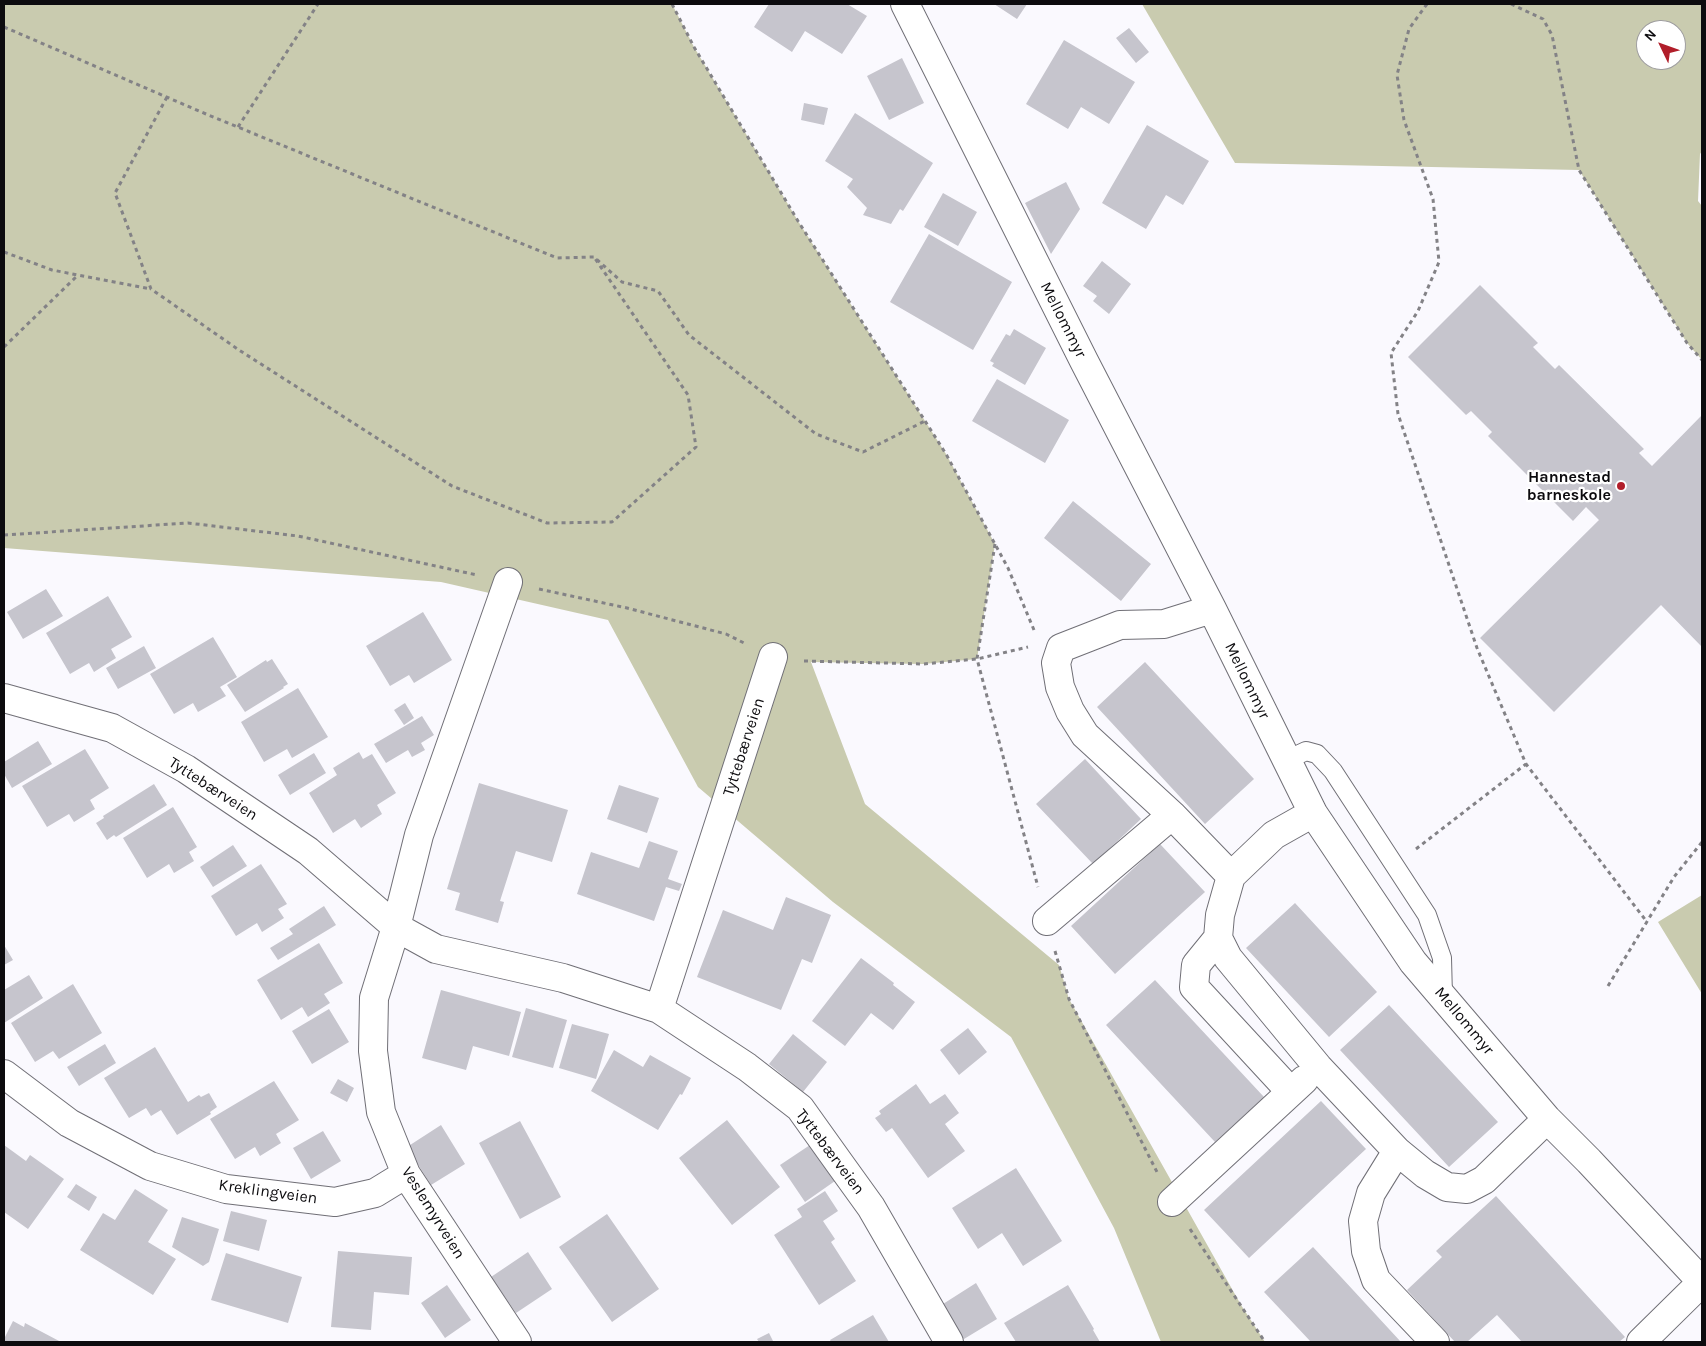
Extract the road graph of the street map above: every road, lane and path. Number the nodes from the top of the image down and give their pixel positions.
1 (318, 4) edge
2 (672, 4) edge
3 (905, 4) edge
4 (1427, 4) edge
5 (1511, 4) edge
6 (4, 28) edge
7 (166, 97) junction
8 (238, 127) junction
9 (4, 252) edge
10 (594, 257) junction
11 (78, 275) junction
12 (151, 289) junction
13 (4, 347) edge
14 (1702, 360) edge
15 (925, 421) junction
16 (995, 544) junction
17 (508, 582) dead end
18 (1212, 609) junction
19 (1036, 636) dead end
20 (773, 657) dead end
21 (4, 698) edge
22 (1286, 760) junction
23 (1526, 764) junction
24 (1313, 813) junction
25 (1172, 815) junction
26 (1702, 842) edge
27 (1395, 866) junction
28 (1231, 876) junction
29 (1047, 921) junction
30 (1647, 922) junction
31 (396, 927) junction
32 (1218, 938) junction
33 (1608, 986) dead end
34 (1443, 996) junction
35 (659, 1009) junction
36 (1318, 1067) junction
37 (4, 1074) edge
38 (1290, 1092) junction
39 (1547, 1119) junction
40 (1397, 1151) junction
41 (406, 1174) junction
42 (1172, 1202) junction
43 (1702, 1282) edge
44 (517, 1342) edge
45 (949, 1342) edge
46 (1265, 1342) edge
47 (1435, 1342) edge
48 (1641, 1342) edge

1 - 8 path
2 - 15 path
3 - 18 street, Mellommyr
4 - 23 path
5 - 14 path
6 - 7 path
7 - 8 path
7 - 12 path
8 - 10 path
9 - 11 path
10 - 12 path
10 - 15 path
11 - 12 path
11 - 13 path
15 - 16 path
16 - 19 path
16 - 29 path
17 - 31 street
18 - 22 street, Mellommyr
18 - 25 street
20 - 35 street, Tyttebærveien
21 - 31 street, Tyttebærveien
22 - 24 street, Mellommyr
22 - 27 lane
23 - 27 path
23 - 30 path
24 - 28 street
24 - 34 street, Mellommyr
25 - 28 street
25 - 29 street
26 - 30 path
27 - 34 lane
28 - 32 street
29 - 42 path
30 - 33 path
31 - 35 street, Tyttebærveien
31 - 41 street, Veslemyrveien
32 - 36 street
32 - 38 street
34 - 39 street, Mellommyr
35 - 45 street, Tyttebærveien
36 - 38 street
36 - 40 street
37 - 41 street, Kreklingveien
38 - 42 street
39 - 40 street
39 - 43 street, Mellommyr
40 - 47 street
41 - 44 street, Veslemyrveien
42 - 46 path
43 - 48 street

